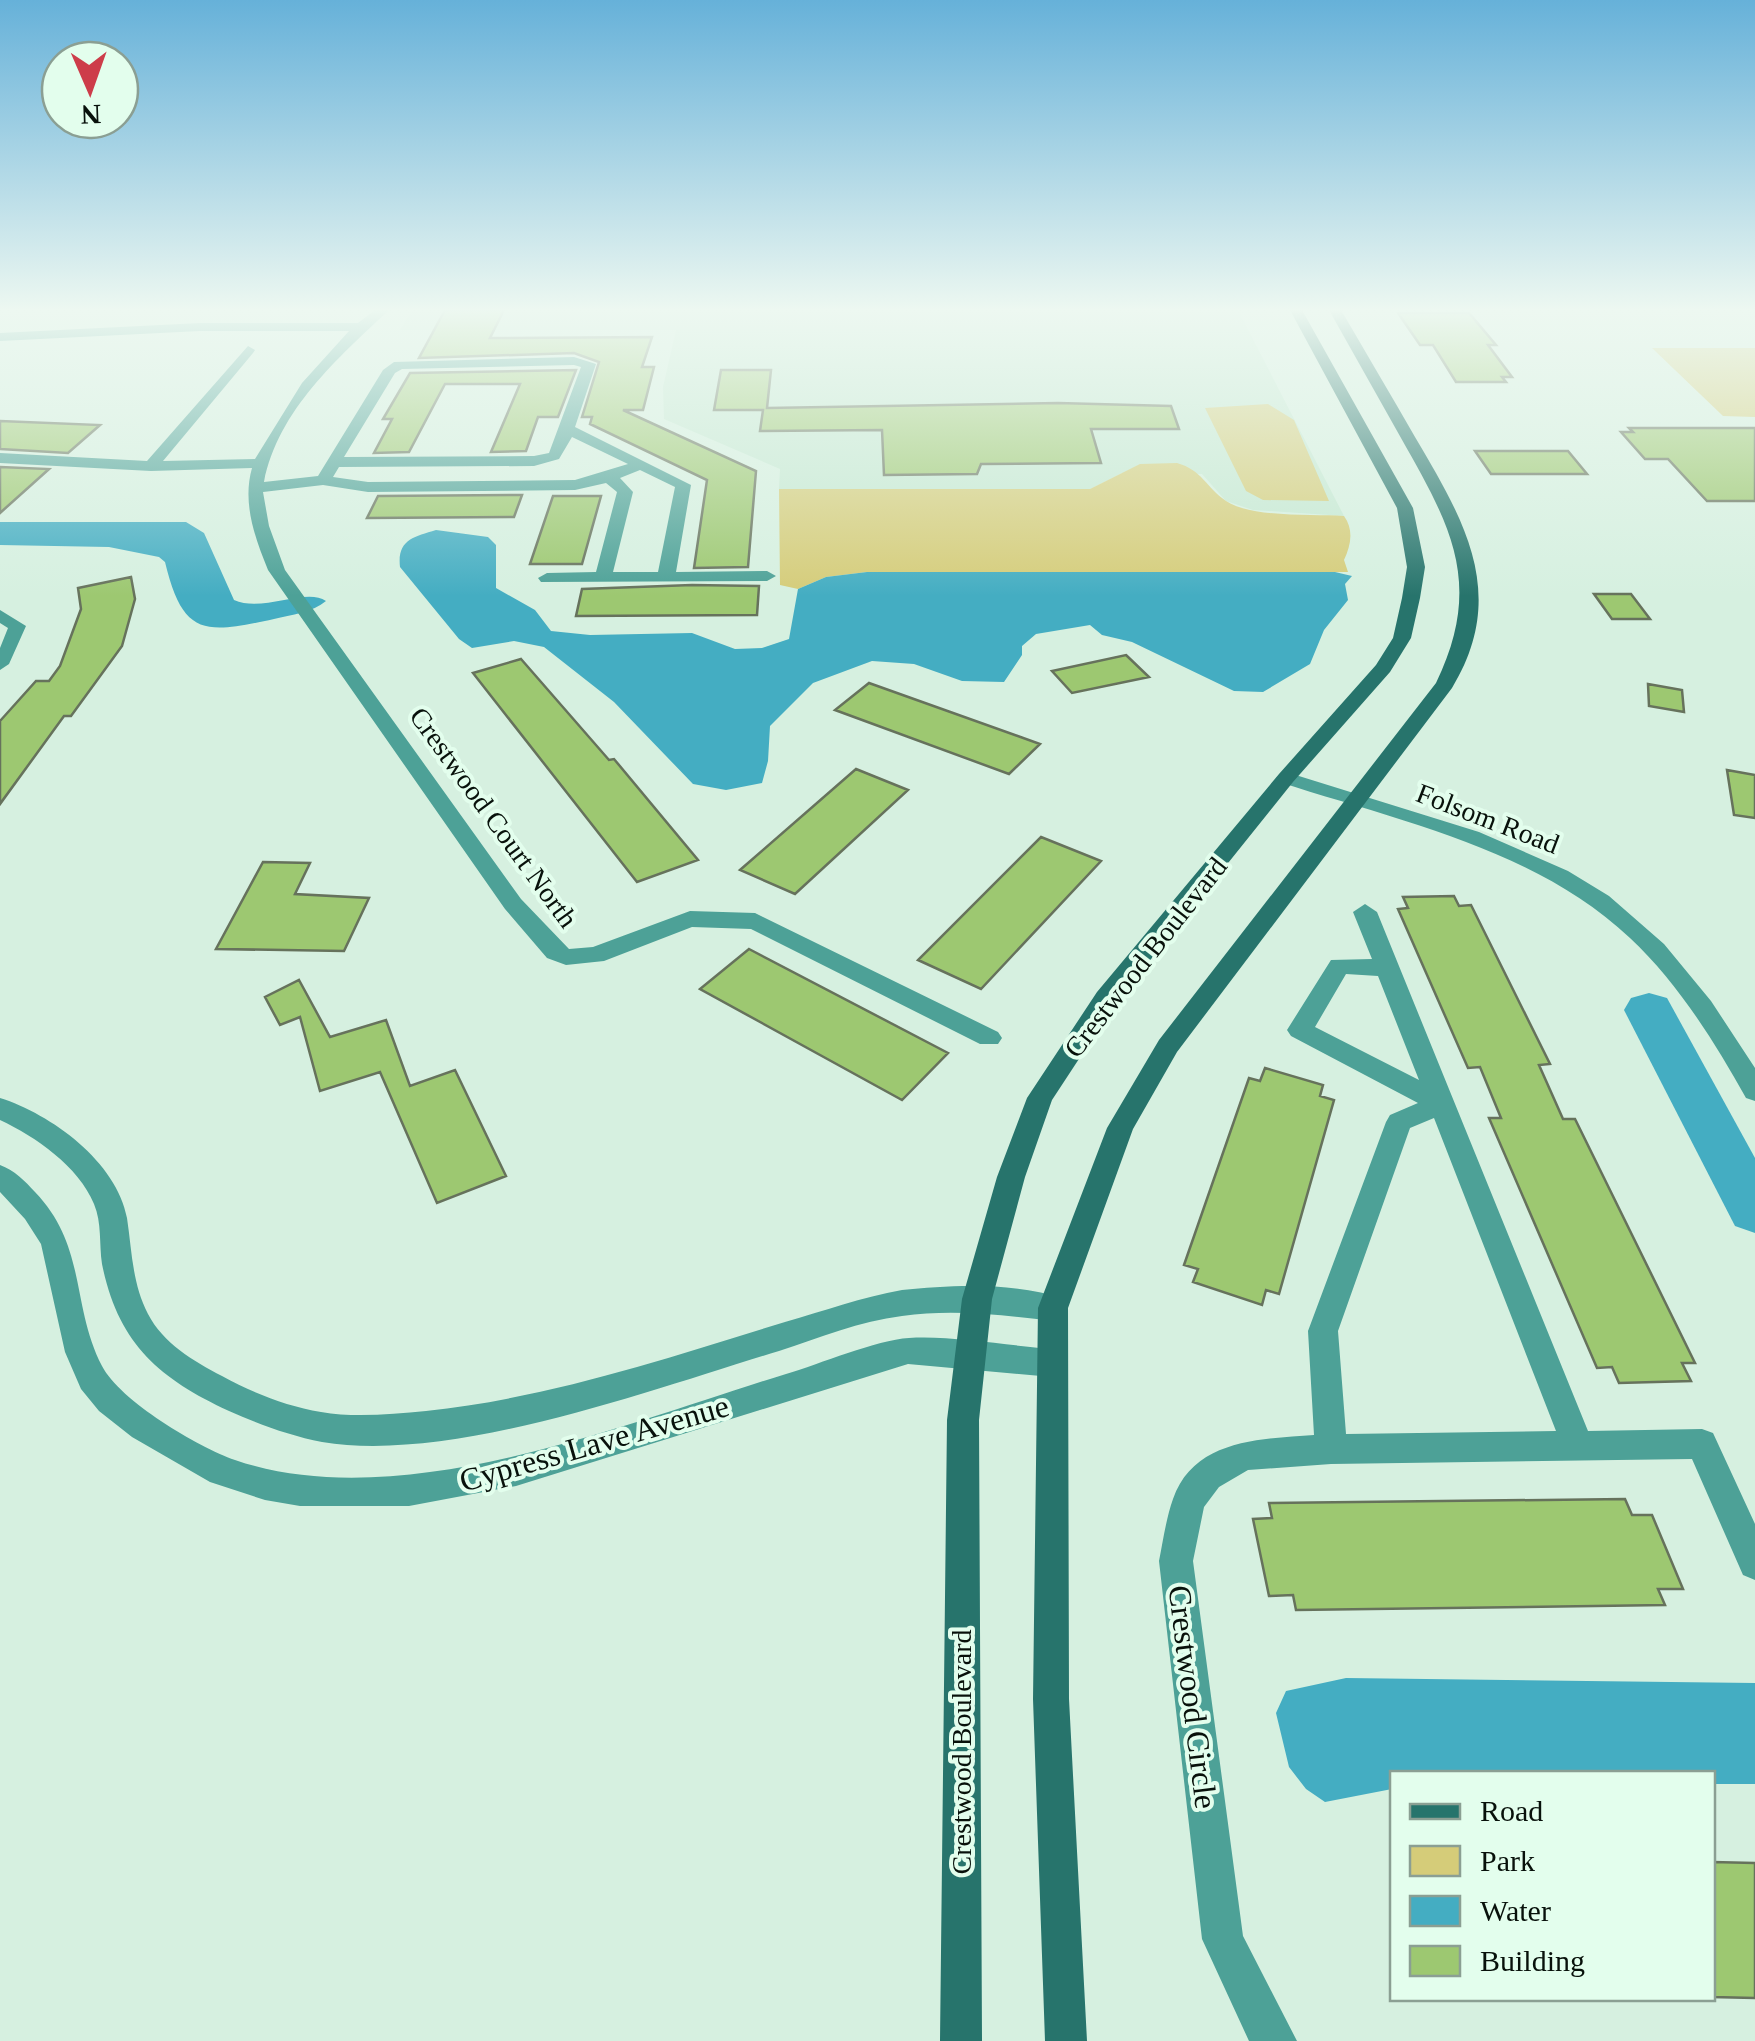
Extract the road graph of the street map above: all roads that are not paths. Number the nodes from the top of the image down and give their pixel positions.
1 (202, 405) edge
2 (294, 405) edge
3 (369, 405) edge
4 (576, 405) edge
5 (1349, 405) edge
6 (1390, 405) edge
7 (568, 429) junction
8 (0, 458) edge
9 (335, 462) junction
10 (260, 463) junction
11 (642, 464) junction
12 (151, 466) junction
13 (608, 478) junction
14 (323, 480) junction
15 (256, 488) junction
16 (767, 576) dead end
17 (666, 577) junction
18 (547, 578) dead end
19 (603, 578) junction
20 (0, 615) edge
21 (0, 664) edge
22 (1286, 778) junction
23 (1358, 802) junction
24 (1365, 912) dead end
25 (1387, 968) junction
26 (989, 1038) dead end
27 (1755, 1091) edge
28 (1442, 1104) junction
29 (0, 1108) edge
30 (0, 1176) edge
31 (977, 1299) junction
32 (1054, 1308) junction
33 (971, 1354) junction
34 (1052, 1362) junction
35 (1578, 1446) junction
36 (1331, 1449) junction
37 (1755, 1563) edge
38 (961, 2041) edge
39 (1066, 2041) edge
40 (1276, 2041) edge

1 - 12 street
2 - 10 street, Crestwood Court North
3 - 9 street
4 - 7 street
5 - 22 main road, Crestwood Boulevard
6 - 23 main road
7 - 9 street
7 - 11 street
8 - 12 street
9 - 14 street
10 - 12 street
10 - 15 street, Crestwood Court North
11 - 13 street
11 - 17 street
13 - 14 street
13 - 19 street
14 - 15 street
15 - 26 street, Crestwood Court North
16 - 17 street
17 - 19 street
18 - 19 street
20 - 21 street
22 - 23 street, Folsom Road
22 - 31 main road, Crestwood Boulevard
23 - 27 street, Folsom Road
23 - 32 main road
24 - 25 street
25 - 28 street
25 - 28 street
28 - 35 street
28 - 36 street
29 - 31 street, Cypress Lave Avenue
30 - 33 street, Cypress Lave Avenue
31 - 32 street, Cypress Lave Avenue
31 - 33 main road, Crestwood Boulevard
32 - 34 main road
33 - 34 street, Cypress Lave Avenue
33 - 38 main road, Crestwood Boulevard
34 - 39 main road
35 - 36 street, Crestwood Circle
35 - 37 street, Crestwood Circle
36 - 40 street, Crestwood Circle

